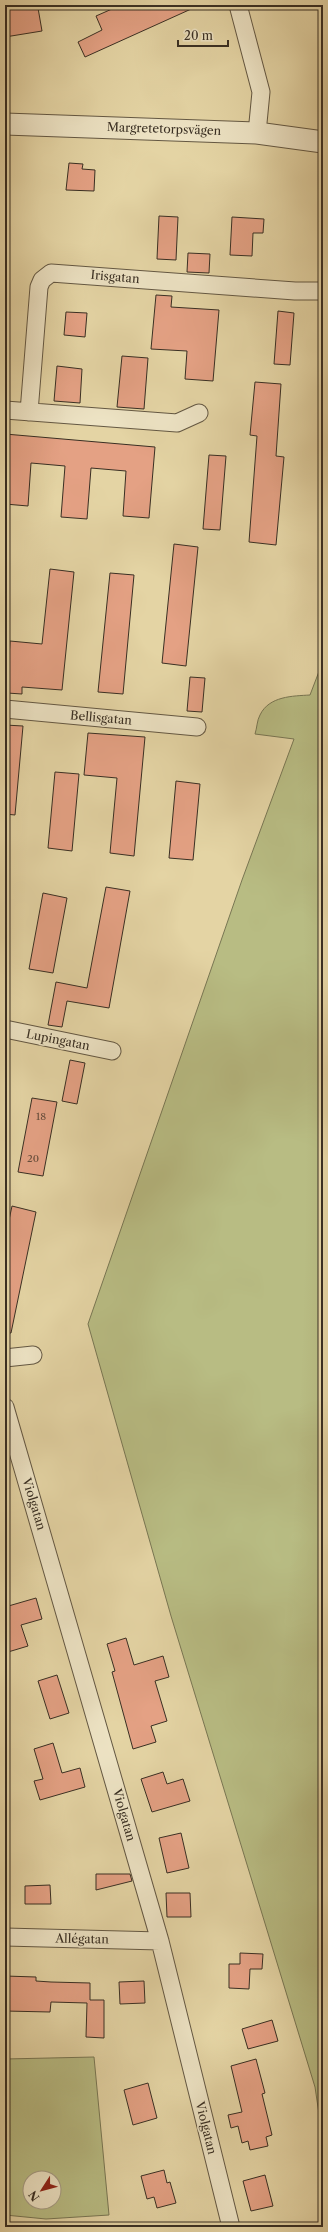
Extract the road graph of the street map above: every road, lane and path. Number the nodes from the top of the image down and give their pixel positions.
1 (238, 5) edge
2 (5, 124) edge
3 (257, 133) junction
4 (323, 142) edge
5 (323, 291) edge
6 (5, 410) edge
7 (29, 412) junction
8 (199, 413) dead end
9 (5, 709) edge
10 (197, 727) dead end
11 (5, 1029) edge
12 (112, 1051) dead end
13 (34, 1355) dead end
14 (5, 1358) edge
15 (5, 1406) edge
16 (5, 1937) edge
17 (160, 1941) junction
18 (231, 2227) edge

1 - 3 street
2 - 3 street, Margretetorpsvägen
3 - 4 street, Margretetorpsvägen
5 - 7 street, Irisgatan
6 - 7 street
7 - 8 street
9 - 10 street, Bellisgatan
11 - 12 street, Lupingatan
13 - 14 street
15 - 17 street, Violgatan
16 - 17 street, Allégatan
17 - 18 street, Violgatan

